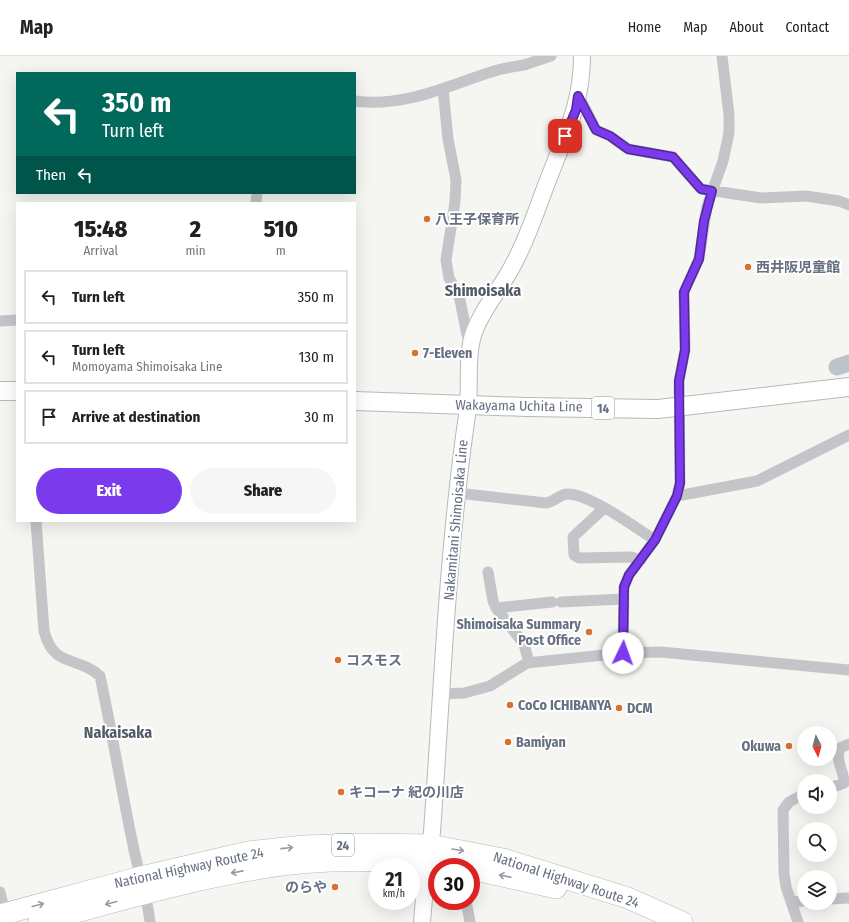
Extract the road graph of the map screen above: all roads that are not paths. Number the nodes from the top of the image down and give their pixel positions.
1 (550, 56) edge
2 (582, 56) edge
3 (722, 56) edge
4 (443, 89) junction
5 (578, 96) junction
6 (356, 101) edge
7 (712, 191) junction
8 (849, 204) edge
9 (16, 320) edge
10 (0, 321) edge
11 (472, 339) junction
12 (849, 387) edge
13 (0, 391) edge
14 (16, 391) edge
15 (356, 401) edge
16 (469, 405) junction
17 (681, 407) junction
18 (849, 435) edge
19 (457, 493) junction
20 (677, 496) junction
21 (603, 508) junction
22 (36, 522) edge
23 (655, 540) junction
24 (640, 560) junction
25 (488, 572) dead end
26 (623, 599) junction
27 (496, 608) junction
28 (623, 653) junction
29 (529, 663) junction
30 (849, 670) edge
31 (442, 694) junction
32 (849, 744) edge
33 (837, 786) edge
34 (797, 798) edge
35 (428, 854) junction
36 (437, 858) edge
37 (480, 872) edge
38 (143, 885) junction
39 (0, 892) edge
40 (849, 898) edge
41 (837, 899) edge
42 (791, 902) junction
43 (797, 902) edge
44 (468, 910) edge
45 (4, 917) edge
46 (39, 922) edge
47 (150, 922) edge
48 (422, 922) edge
49 (470, 922) edge
50 (649, 922) edge
51 (682, 922) edge
52 (798, 922) edge

1 - 4 street
2 - 5 main road, Nakamitani Shimoisaka Line
3 - 7 street
4 - 6 street
4 - 11 street
5 - 7 street
5 - 11 main road, Nakamitani Shimoisaka Line
7 - 8 street
7 - 17 street
9 - 10 street
11 - 16 main road, Nakamitani Shimoisaka Line
12 - 17 main road, Wakayama Uchita Line / 14
13 - 14 main road
15 - 16 main road, Wakayama Uchita Line / 14
16 - 17 main road, Wakayama Uchita Line / 14
16 - 19 main road, Nakamitani Shimoisaka Line
17 - 20 street
18 - 20 street
19 - 21 street
19 - 31 main road, Nakamitani Shimoisaka Line
20 - 23 street
21 - 23 street
21 - 24 street
22 - 38 street
23 - 24 street
24 - 26 street
25 - 27 street
26 - 27 street
26 - 28 street
27 - 29 street
28 - 29 street
28 - 30 street
29 - 31 street
31 - 35 main road, Nakamitani Shimoisaka Line
32 - 33 street
34 - 42 street
35 - 36 highway, National Highway Route 24 / 24
35 - 38 highway, National Highway Route 24 / 24
35 - 48 main road, Nakamitani Shimoisaka Line
35 -> 51 highway, National Highway Route 24 / 24
50 -> 37 highway, National Highway Route 24
45 -> 38 highway, National Highway Route 24 / 24
38 -> 46 highway, National Highway Route 24 / 24
38 - 47 street
39 - 45 street
40 - 41 street
42 - 43 street
42 - 52 street
44 - 49 street

